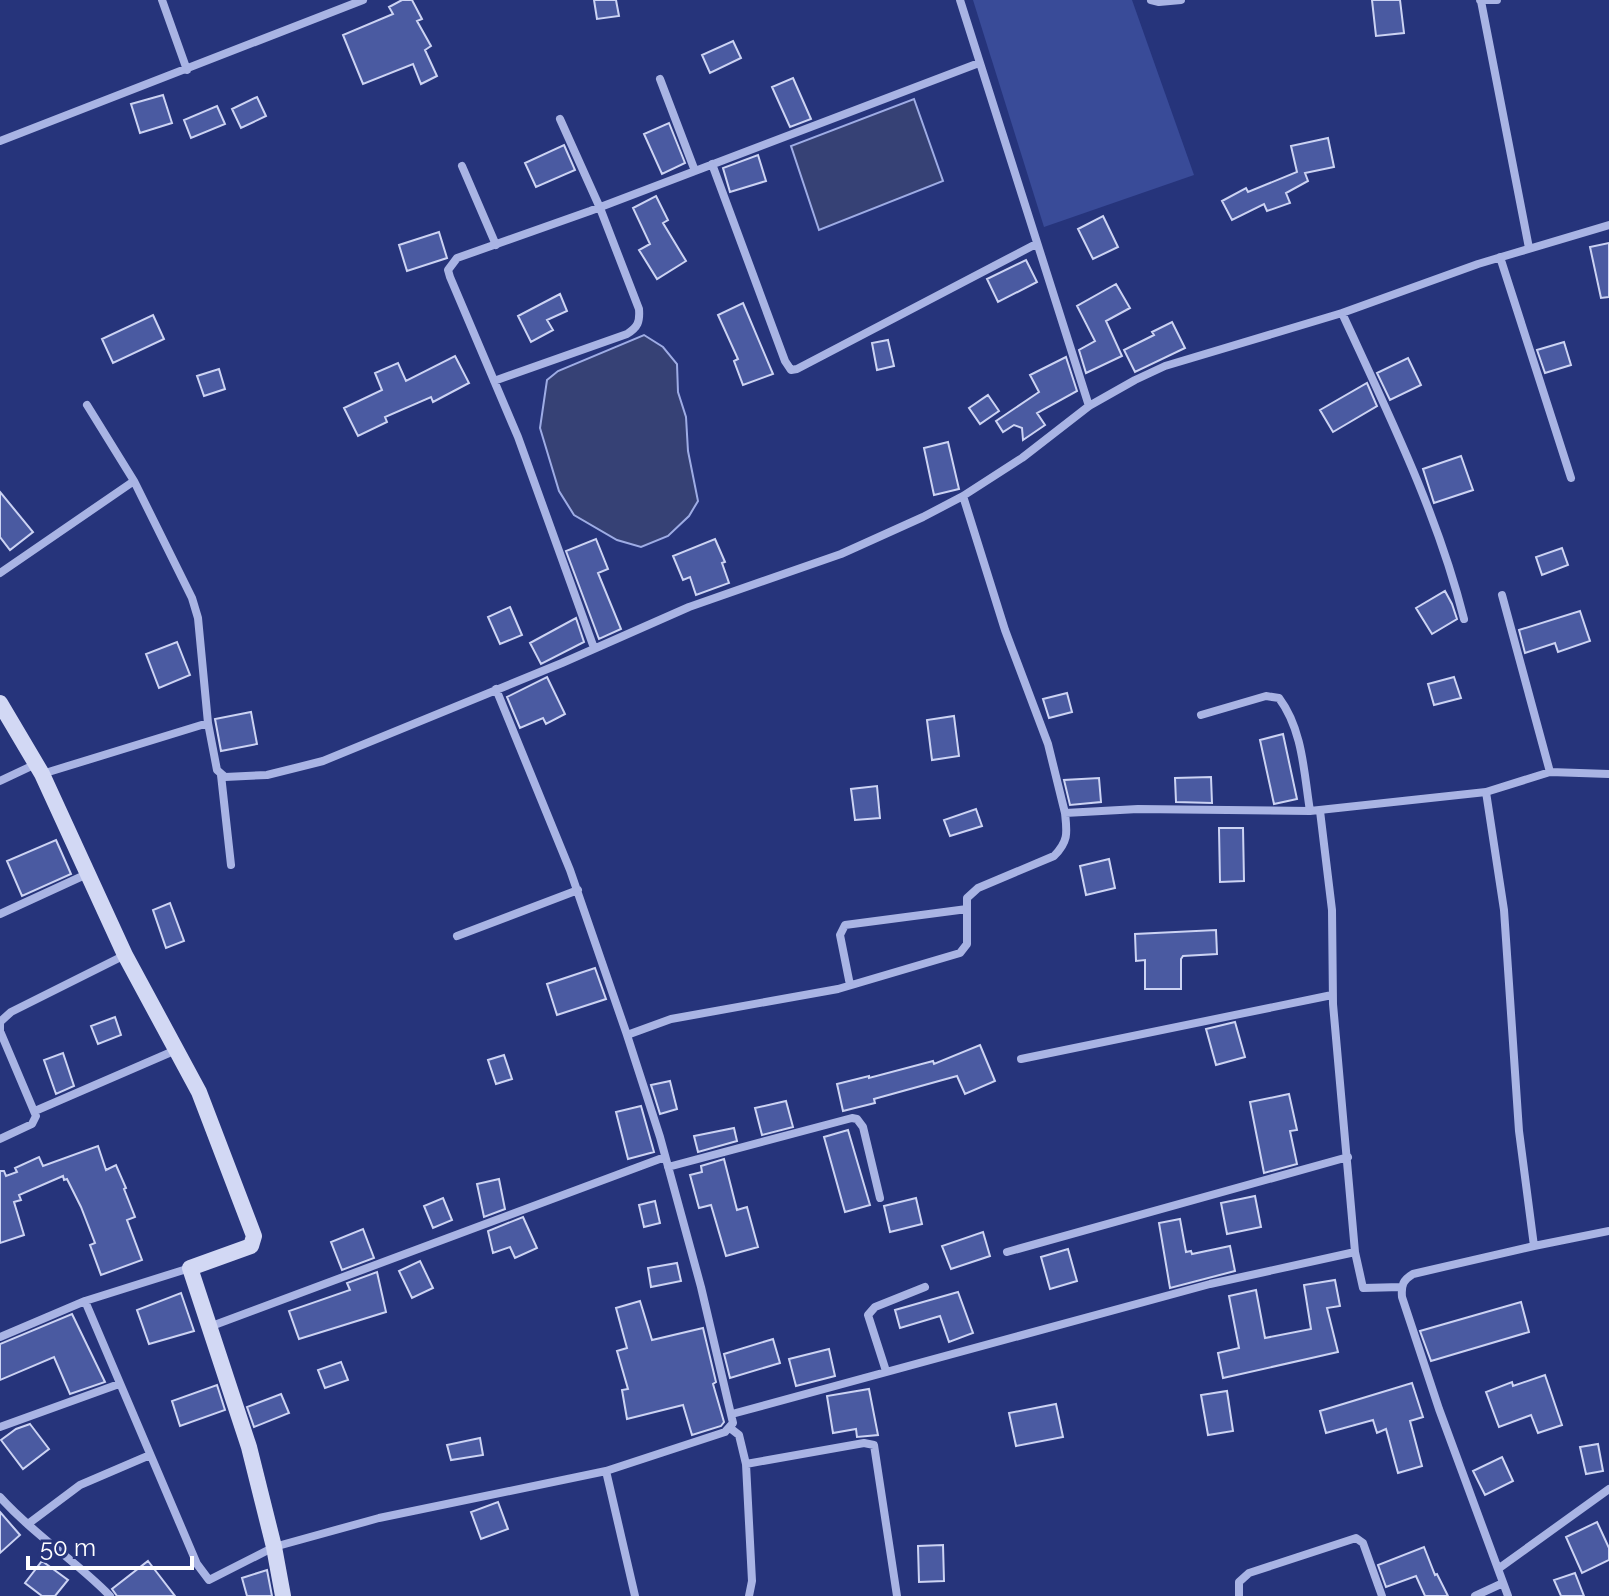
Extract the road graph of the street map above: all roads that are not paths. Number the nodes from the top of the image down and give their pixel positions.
1 (162, 0) edge
2 (363, 0) edge
3 (960, 0) edge
4 (1151, 0) edge
5 (1181, 0) edge
6 (1480, 0) edge
7 (1497, 0) edge
8 (979, 63) junction
9 (187, 70) junction
10 (660, 79) dead end
11 (560, 119) dead end
12 (0, 141) edge
13 (712, 164) junction
14 (462, 166) dead end
15 (695, 171) junction
16 (600, 208) junction
17 (1609, 225) edge
18 (1036, 244) junction
19 (496, 245) junction
20 (1529, 248) junction
21 (1500, 257) junction
22 (1342, 313) junction
23 (494, 381) junction
24 (87, 405) dead end
25 (1089, 406) junction
26 (1571, 478) dead end
27 (134, 481) junction
28 (963, 496) junction
29 (0, 573) edge
30 (1502, 595) dead end
31 (1464, 619) dead end
32 (594, 648) junction
33 (496, 689) junction
34 (0, 703) edge
35 (1201, 715) dead end
36 (208, 723) junction
37 (40, 769) junction
38 (1550, 772) junction
39 (1609, 774) edge
40 (221, 775) junction
41 (0, 781) edge
42 (1486, 792) junction
43 (1315, 811) junction
44 (1065, 813) junction
45 (231, 865) dead end
46 (87, 874) junction
47 (578, 890) junction
48 (967, 909) junction
49 (0, 914) edge
50 (457, 936) dead end
51 (125, 955) junction
52 (850, 985) junction
53 (1332, 995) junction
54 (0, 1022) edge
55 (0, 1031) edge
56 (627, 1035) junction
57 (177, 1050) junction
58 (1021, 1059) dead end
59 (35, 1111) junction
60 (0, 1139) edge
61 (665, 1157) junction
62 (1348, 1157) junction
63 (668, 1167) junction
64 (880, 1198) dead end
65 (1609, 1231) edge
66 (1534, 1246) junction
67 (1007, 1252) dead end
68 (1355, 1252) junction
69 (190, 1268) junction
70 (925, 1287) dead end
71 (1401, 1287) junction
72 (85, 1301) junction
73 (209, 1327) junction
74 (0, 1337) edge
75 (886, 1371) junction
76 (119, 1384) junction
77 (732, 1414) junction
78 (0, 1427) edge
79 (730, 1428) junction
80 (150, 1455) junction
81 (746, 1464) junction
82 (606, 1471) junction
83 (1609, 1489) edge
84 (0, 1497) edge
85 (28, 1524) junction
86 (274, 1547) junction
87 (1498, 1569) junction
88 (1503, 1583) junction
89 (110, 1596) edge
90 (283, 1596) edge
91 (635, 1596) edge
92 (749, 1596) edge
93 (897, 1596) edge
94 (1239, 1596) edge
95 (1382, 1596) edge
96 (1475, 1596) edge
97 (1508, 1596) edge

1 - 9 street
2 - 9 street
3 - 8 street
4 - 5 street
6 - 7 street
6 - 20 street
8 - 13 street
8 - 18 street
9 - 12 street
10 - 15 street
11 - 16 street
13 - 15 street
13 - 18 street
14 - 19 street
15 - 16 street
16 - 19 street
16 - 23 street
17 - 20 street
18 - 25 street
19 - 23 street
20 - 21 street
21 - 22 street
21 - 26 street
22 - 25 street
22 - 31 street
23 - 32 street
24 - 27 street
25 - 28 street
27 - 29 street
27 - 36 street
28 - 32 street
28 - 44 street
30 - 38 street
32 - 33 street
33 - 40 street
33 - 47 street
34 - 37 street
35 - 43 street
36 - 37 street
36 - 40 street
37 - 41 street
37 - 46 street
38 - 39 street
38 - 42 street
40 - 45 street
42 - 43 street
42 - 66 street
43 - 44 street
43 - 53 street
44 - 48 street
46 - 49 street
46 - 51 street
47 - 50 street
47 - 56 street
48 - 52 street
48 - 52 street
51 - 54 street
51 - 57 street
52 - 56 street
53 - 58 street
53 - 62 street
54 - 55 street
55 - 59 street
56 - 61 street
57 - 59 street
57 - 69 street
59 - 60 street
61 - 63 street
61 - 73 street
62 - 67 street
62 - 68 street
63 - 64 street
63 - 77 street
65 - 66 street
66 - 71 street
68 - 71 street
68 - 75 street
69 - 72 street
69 - 73 street
70 - 75 street
71 - 87 street
72 - 74 street
72 - 76 street
73 - 86 street
75 - 77 street
76 - 78 street
76 - 80 street
77 - 79 street
79 - 81 street
79 - 82 street
80 - 85 street
80 - 86 street
81 - 92 street
81 - 93 street
82 - 86 street
82 - 91 street
83 - 87 street
84 - 85 street
85 - 89 street
86 - 90 street
87 - 88 street
88 - 96 street
88 - 97 street
94 - 95 street

